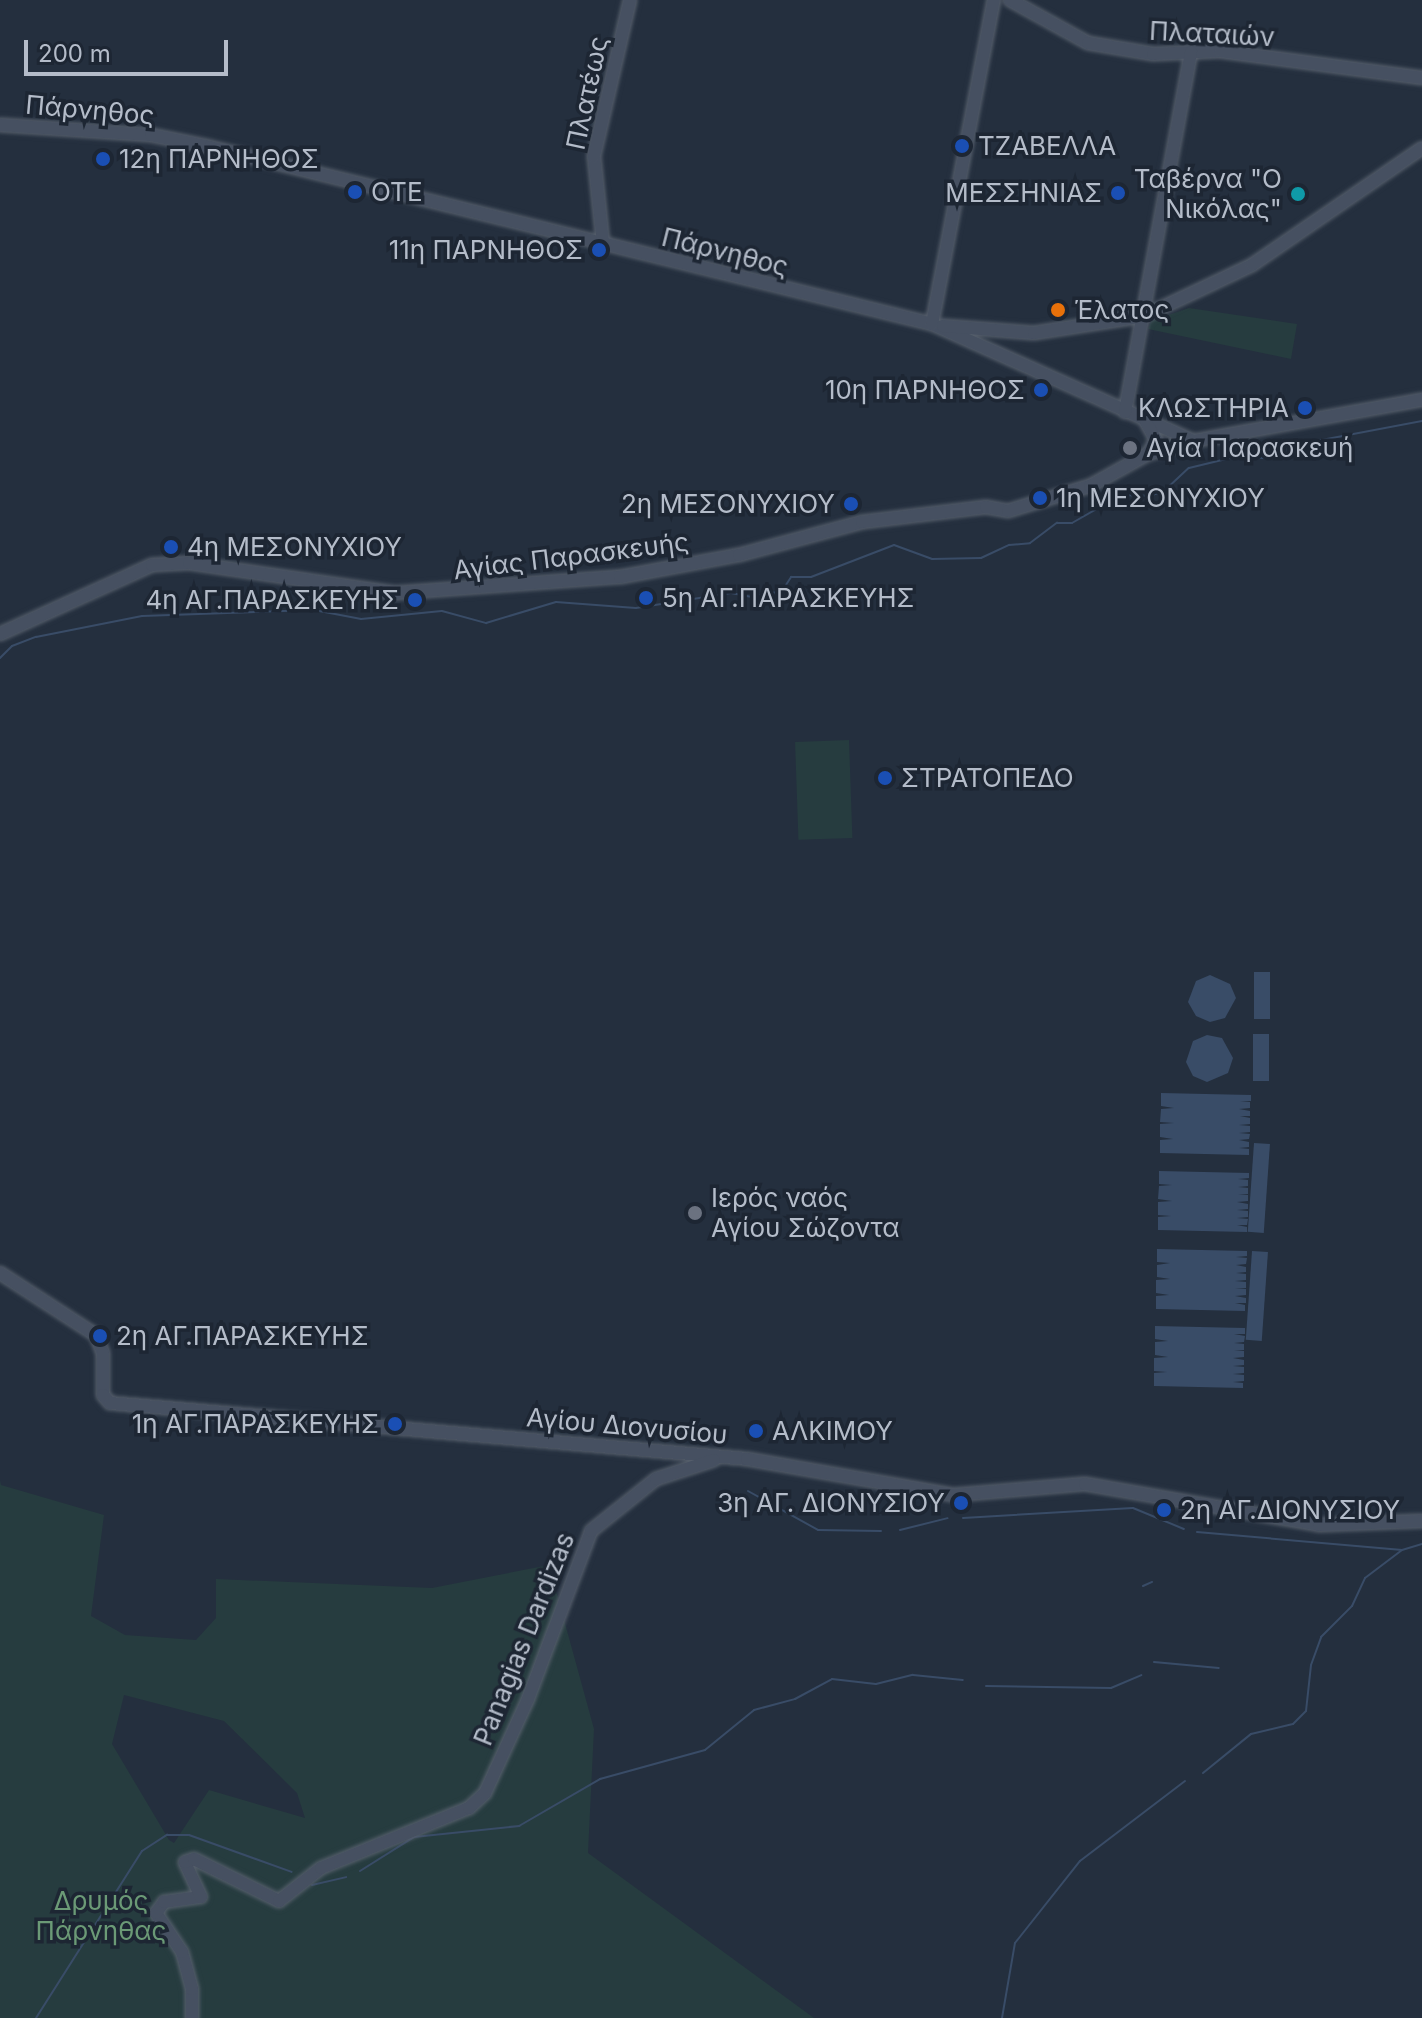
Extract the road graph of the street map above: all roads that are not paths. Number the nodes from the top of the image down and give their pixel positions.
1 (630, 0) edge
2 (994, 0) edge
3 (1010, 0) edge
4 (1191, 52) junction
5 (1422, 78) edge
6 (0, 125) edge
7 (1422, 148) edge
8 (603, 243) junction
9 (1144, 316) junction
10 (932, 324) junction
11 (1422, 400) edge
12 (1125, 412) junction
13 (1146, 422) junction
14 (1193, 441) junction
15 (1148, 454) junction
16 (0, 634) edge
17 (0, 1273) edge
18 (668, 1455) junction
19 (721, 1458) junction
20 (674, 1472) junction
21 (1422, 1521) edge
22 (192, 2018) edge

1 - 8 street, Πλατέως
2 - 10 street
3 - 4 street, Πλαταιών
4 - 5 street, Πλαταιών
4 - 9 street
6 - 8 street, Πάρνηθος
7 - 9 street
8 - 10 street, Πάρνηθος
9 - 10 street
9 - 12 street
10 - 12 street, Πάρνηθος
11 - 14 street
12 - 13 street, Πάρνηθος
13 - 14 street, Πάρνηθος
13 - 15 street
14 - 15 street, Αγίας Παρασκευής
15 - 16 street, Αγίας Παρασκευής
17 - 18 street, Αγίου Διονυσίου
18 - 19 street, Αγίου Διονυσίου
18 - 20 street
19 - 20 street, Panagias Dardizas
19 - 21 street, Αγίου Διονυσίου
20 - 22 street, Panagias Dardizas

